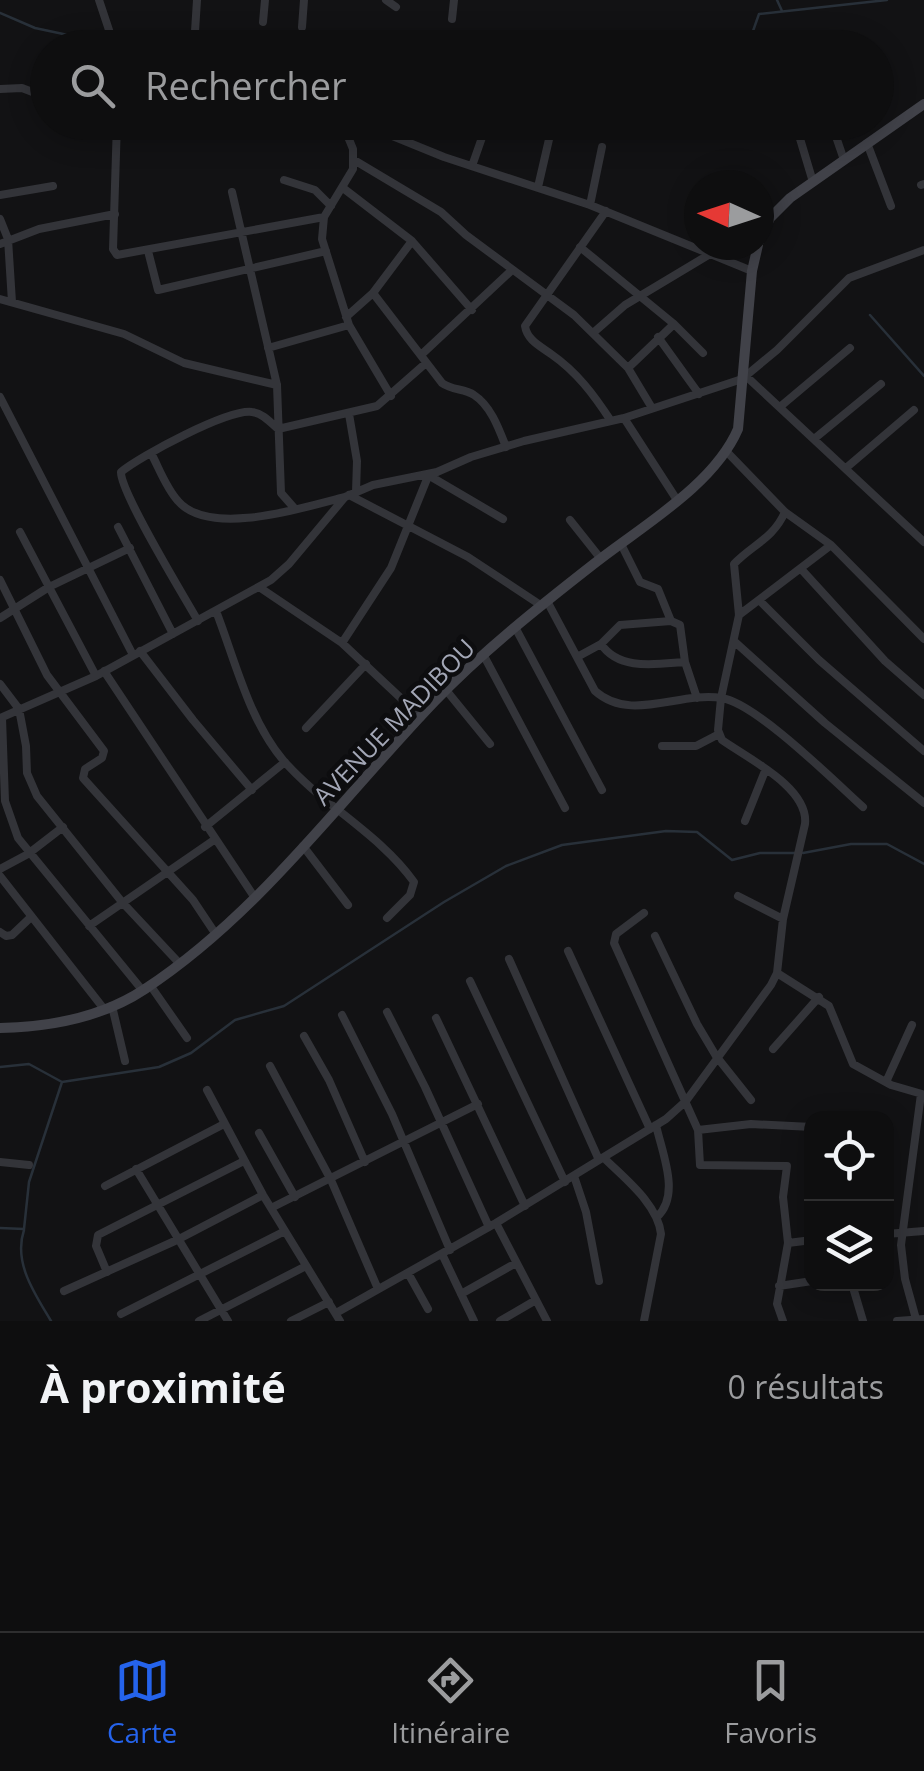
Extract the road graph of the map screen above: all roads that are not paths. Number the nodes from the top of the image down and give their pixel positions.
1 (99, 0) edge
2 (198, 0) edge
3 (264, 0) edge
4 (304, 0) edge
5 (386, 0) edge
6 (454, 0) edge
7 (396, 8) dead end
8 (452, 19) dead end
9 (263, 22) dead end
10 (302, 27) dead end
11 (109, 30) edge
12 (195, 30) edge
13 (0, 89) edge
14 (30, 91) edge
15 (924, 104) edge
16 (894, 124) edge
17 (117, 140) edge
18 (348, 140) edge
19 (403, 140) edge
20 (481, 140) edge
21 (549, 140) edge
22 (800, 140) edge
23 (838, 140) edge
24 (870, 140) edge
25 (867, 142) junction
26 (602, 147) dead end
27 (354, 160) junction
28 (844, 160) junction
29 (472, 166) junction
30 (284, 180) dead end
31 (813, 182) junction
32 (53, 186) dead end
33 (538, 186) junction
34 (343, 188) junction
35 (232, 192) dead end
36 (0, 195) edge
37 (590, 205) junction
38 (331, 206) junction
39 (891, 206) dead end
40 (606, 211) junction
41 (115, 214) junction
42 (774, 214) edge
43 (324, 217) junction
44 (0, 218) edge
45 (240, 231) junction
46 (412, 241) junction
47 (4, 242) edge
48 (684, 243) edge
49 (580, 247) junction
50 (924, 250) edge
51 (148, 251) junction
52 (326, 251) junction
53 (700, 260) edge
54 (725, 260) edge
55 (754, 260) edge
56 (248, 269) junction
57 (512, 270) junction
58 (752, 271) junction
59 (373, 293) junction
60 (544, 295) junction
61 (641, 296) junction
62 (0, 299) edge
63 (12, 302) junction
64 (472, 310) junction
65 (347, 321) junction
66 (674, 324) junction
67 (593, 332) junction
68 (658, 337) junction
69 (268, 348) junction
70 (850, 348) dead end
71 (703, 353) dead end
72 (424, 359) junction
73 (628, 368) junction
74 (745, 378) junction
75 (882, 384) dead end
76 (278, 385) junction
77 (699, 394) junction
78 (390, 396) junction
79 (0, 397) edge
80 (781, 406) junction
81 (652, 408) junction
82 (914, 410) dead end
83 (349, 414) junction
84 (624, 418) junction
85 (611, 421) junction
86 (278, 429) junction
87 (814, 439) junction
88 (506, 447) junction
89 (726, 452) junction
90 (151, 453) junction
91 (846, 468) junction
92 (429, 475) junction
93 (350, 495) junction
94 (677, 500) junction
95 (294, 510) junction
96 (784, 512) junction
97 (503, 520) dead end
98 (570, 520) dead end
99 (409, 526) junction
100 (118, 527) dead end
101 (20, 532) dead end
102 (924, 542) edge
103 (621, 544) junction
104 (831, 545) junction
105 (130, 548) junction
106 (601, 559) junction
107 (90, 568) junction
108 (802, 570) junction
109 (0, 580) edge
110 (259, 586) junction
111 (48, 587) junction
112 (760, 601) junction
113 (545, 603) junction
114 (14, 610) junction
115 (216, 611) junction
116 (738, 615) junction
117 (0, 618) edge
118 (198, 621) junction
119 (670, 621) junction
120 (516, 628) junction
121 (174, 634) junction
122 (924, 639) edge
123 (734, 642) junction
124 (342, 643) junction
125 (601, 644) junction
126 (136, 653) junction
127 (484, 656) junction
128 (579, 656) junction
129 (686, 662) junction
130 (366, 664) junction
131 (100, 674) junction
132 (0, 684) edge
133 (446, 690) junction
134 (58, 692) junction
135 (924, 695) edge
136 (697, 698) junction
137 (721, 698) junction
138 (19, 709) junction
139 (3, 715) edge
140 (421, 717) junction
141 (306, 728) dead end
142 (719, 734) junction
143 (490, 744) dead end
144 (662, 746) dead end
145 (924, 751) edge
146 (285, 762) junction
147 (766, 771) junction
148 (252, 790) junction
149 (602, 790) dead end
150 (2, 801) edge
151 (924, 802) edge
152 (863, 807) dead end
153 (338, 808) junction
154 (566, 808) dead end
155 (745, 821) dead end
156 (63, 827) junction
157 (205, 827) junction
158 (214, 840) junction
159 (303, 846) junction
160 (28, 854) junction
161 (166, 871) junction
162 (0, 873) edge
163 (738, 896) dead end
164 (255, 898) junction
165 (122, 902) junction
166 (348, 905) dead end
167 (644, 913) dead end
168 (32, 916) junction
169 (387, 918) dead end
170 (782, 919) junction
171 (88, 926) junction
172 (0, 932) edge
173 (215, 933) junction
174 (655, 936) dead end
175 (568, 951) dead end
176 (509, 959) dead end
177 (180, 964) junction
178 (778, 973) junction
179 (470, 981) dead end
180 (146, 988) junction
181 (819, 997) junction
182 (108, 1008) junction
183 (387, 1012) dead end
184 (342, 1015) dead end
185 (436, 1018) dead end
186 (912, 1025) dead end
187 (0, 1028) edge
188 (304, 1036) dead end
189 (187, 1038) dead end
190 (772, 1049) dead end
191 (716, 1056) junction
192 (125, 1060) dead end
193 (270, 1066) dead end
194 (886, 1082) junction
195 (207, 1090) dead end
196 (923, 1094) edge
197 (752, 1100) dead end
198 (686, 1101) junction
199 (478, 1104) junction
200 (441, 1122) junction
201 (224, 1124) junction
202 (653, 1127) junction
203 (804, 1127) edge
204 (698, 1130) junction
205 (259, 1133) dead end
206 (404, 1142) junction
207 (601, 1159) junction
208 (244, 1161) junction
209 (0, 1162) edge
210 (365, 1162) junction
211 (29, 1164) dead end
212 (136, 1170) junction
213 (574, 1176) junction
214 (330, 1180) junction
215 (565, 1182) junction
216 (104, 1186) dead end
217 (263, 1195) junction
218 (295, 1197) junction
219 (156, 1204) junction
220 (525, 1206) junction
221 (271, 1208) junction
222 (657, 1217) junction
223 (493, 1225) junction
224 (284, 1231) junction
225 (924, 1231) edge
226 (902, 1232) junction
227 (894, 1233) edge
228 (177, 1240) junction
229 (804, 1241) edge
230 (788, 1243) junction
231 (446, 1252) junction
232 (516, 1263) junction
233 (306, 1266) junction
234 (108, 1272) junction
235 (408, 1273) junction
236 (199, 1275) junction
237 (599, 1281) dead end
238 (804, 1282) edge
239 (779, 1286) junction
240 (378, 1289) junction
241 (64, 1291) dead end
242 (854, 1291) edge
243 (461, 1294) junction
244 (536, 1300) junction
245 (329, 1302) junction
246 (220, 1309) junction
247 (428, 1309) dead end
248 (121, 1314) dead end
249 (338, 1317) edge
250 (920, 1319) edge
251 (199, 1321) edge
252 (228, 1321) edge
253 (291, 1321) edge
254 (474, 1321) edge
255 (500, 1321) edge
256 (547, 1321) edge
257 (644, 1321) edge
258 (783, 1321) edge
259 (863, 1321) edge
260 (896, 1321) edge

1 - 11 street
2 - 12 street
3 - 9 street
4 - 10 street
5 - 7 street
6 - 8 street
13 - 14 street
15 - 16 street, AVENUE MADIBOU
17 - 41 street
18 - 27 street
19 - 29 street
20 - 29 street
21 - 33 street
22 - 31 street
23 - 28 street
24 - 25 street, AVENUE MADIBOU
25 - 28 street, AVENUE MADIBOU
25 - 39 street
26 - 37 street
27 - 34 street
27 - 57 street
28 - 31 street, AVENUE MADIBOU
29 - 33 street
30 - 38 street
31 - 42 street, AVENUE MADIBOU
32 - 36 street
33 - 37 street
34 - 38 street
34 - 46 street
35 - 45 street
37 - 40 street
38 - 43 street
40 - 48 street
40 - 49 street
41 - 47 street
41 - 51 street
43 - 45 street
43 - 52 street
44 - 47 street
45 - 51 street
45 - 56 street
46 - 59 street
46 - 64 street
47 - 63 street
49 - 60 street
49 - 61 street
50 - 74 street
51 - 56 street
52 - 56 street
52 - 65 street
53 - 61 street
54 - 58 street
55 - 58 street, AVENUE MADIBOU
56 - 69 street
57 - 60 street
57 - 64 street
58 - 74 street, AVENUE MADIBOU
59 - 65 street
59 - 72 street
60 - 67 street
60 - 85 street
61 - 66 street
61 - 67 street
62 - 63 street
63 - 76 street
64 - 72 street
65 - 69 street
65 - 78 street
66 - 68 street
66 - 71 street
67 - 73 street
68 - 73 street
68 - 77 street
69 - 76 street
70 - 80 street
72 - 78 street
72 - 88 street
73 - 81 street
74 - 77 street
74 - 80 street
74 - 89 street, AVENUE MADIBOU
75 - 87 street
76 - 86 street
77 - 81 street
78 - 83 street
79 - 107 street
80 - 87 street
81 - 84 street
82 - 91 street
83 - 86 street
83 - 93 street
84 - 85 street
84 - 94 street
85 - 88 street
86 - 90 street
86 - 95 street
87 - 91 street
88 - 92 street
89 - 94 street, AVENUE MADIBOU
89 - 96 street
90 - 95 street
90 - 118 street
91 - 102 street
92 - 93 street
92 - 97 street
92 - 99 street
93 - 95 street
93 - 99 street
93 - 110 street
94 - 103 street, AVENUE MADIBOU
96 - 104 street
96 - 116 street
98 - 106 street
99 - 113 street
99 - 124 street
100 - 105 street
101 - 111 street
103 - 106 street, AVENUE MADIBOU
103 - 119 street
104 - 108 street
104 - 122 street
105 - 107 street
105 - 121 street
106 - 113 street, AVENUE MADIBOU
107 - 111 street
107 - 126 street
108 - 112 street
108 - 135 street
109 - 114 street
110 - 115 street
110 - 124 street
111 - 114 street
111 - 131 street
112 - 116 street
112 - 145 street
113 - 120 street, AVENUE MADIBOU
113 - 128 street
114 - 117 street
114 - 134 street
115 - 118 street
115 - 146 street
116 - 123 street
118 - 121 street
119 - 125 street
119 - 129 street
120 - 127 street, AVENUE MADIBOU
120 - 149 street
121 - 126 street
123 - 137 street
123 - 151 street
124 - 130 street
125 - 128 street
125 - 129 street
126 - 131 street
126 - 148 street
127 - 133 street, AVENUE MADIBOU
127 - 154 street
128 - 136 street
129 - 136 street
130 - 140 street
130 - 141 street
131 - 134 street
131 - 157 street
132 - 138 street
133 - 140 street, AVENUE MADIBOU
133 - 143 street
134 - 138 street
134 - 161 street
136 - 137 street
137 - 142 street
137 - 152 street
138 - 139 street
138 - 156 street
139 - 150 street
140 - 153 street, AVENUE MADIBOU
142 - 144 street
142 - 147 street
146 - 148 street
146 - 153 street
147 - 155 street
147 - 170 street
148 - 157 street
150 - 160 street
153 - 159 street, AVENUE MADIBOU
153 - 169 street
156 - 160 street
156 - 165 street
157 - 158 street
158 - 161 street
158 - 164 street
159 - 164 street, AVENUE MADIBOU
159 - 166 street
160 - 162 street
160 - 171 street
161 - 165 street
161 - 173 street
162 - 168 street
163 - 170 street
164 - 173 street, AVENUE MADIBOU
165 - 171 street
165 - 177 street
167 - 198 street
168 - 172 street
168 - 182 street
170 - 178 street
171 - 180 street
173 - 177 street, AVENUE MADIBOU
174 - 191 street
175 - 202 street
176 - 207 street
177 - 180 street, AVENUE MADIBOU
178 - 181 street
178 - 191 street
179 - 215 street
180 - 182 street, AVENUE MADIBOU
180 - 189 street
181 - 190 street
181 - 194 street
182 - 187 street, AVENUE MADIBOU
182 - 192 street
183 - 200 street
184 - 206 street
185 - 199 street
186 - 194 street
188 - 210 street
191 - 197 street
191 - 198 street
193 - 214 street
194 - 196 street
195 - 201 street
196 - 226 street
198 - 202 street
198 - 204 street
199 - 200 street
199 - 220 street
200 - 206 street
200 - 223 street
201 - 208 street
201 - 212 street
202 - 207 street
202 - 222 street
203 - 204 street
204 - 230 street
205 - 218 street
206 - 210 street
206 - 231 street
207 - 213 street
207 - 222 street
208 - 217 street
208 - 219 street
209 - 211 street
210 - 214 street
212 - 216 street
212 - 219 street
213 - 215 street
213 - 237 street
214 - 218 street
214 - 240 street
215 - 220 street
217 - 221 street
217 - 228 street
218 - 221 street
219 - 228 street
219 - 234 street
220 - 223 street
221 - 224 street
222 - 257 street
223 - 231 street
223 - 232 street
224 - 233 street
224 - 236 street
225 - 226 street
226 - 227 street
226 - 250 street
228 - 234 street
228 - 236 street
229 - 230 street
230 - 239 street
231 - 235 street
231 - 243 street
232 - 243 street
232 - 244 street
233 - 245 street
233 - 246 street
234 - 241 street
235 - 240 street
235 - 247 street
236 - 246 street
236 - 248 street
238 - 239 street
239 - 258 street
240 - 249 street
242 - 259 street
243 - 254 street
244 - 255 street
244 - 256 street
245 - 249 street
245 - 253 street
246 - 251 street
246 - 252 street
250 - 260 street

